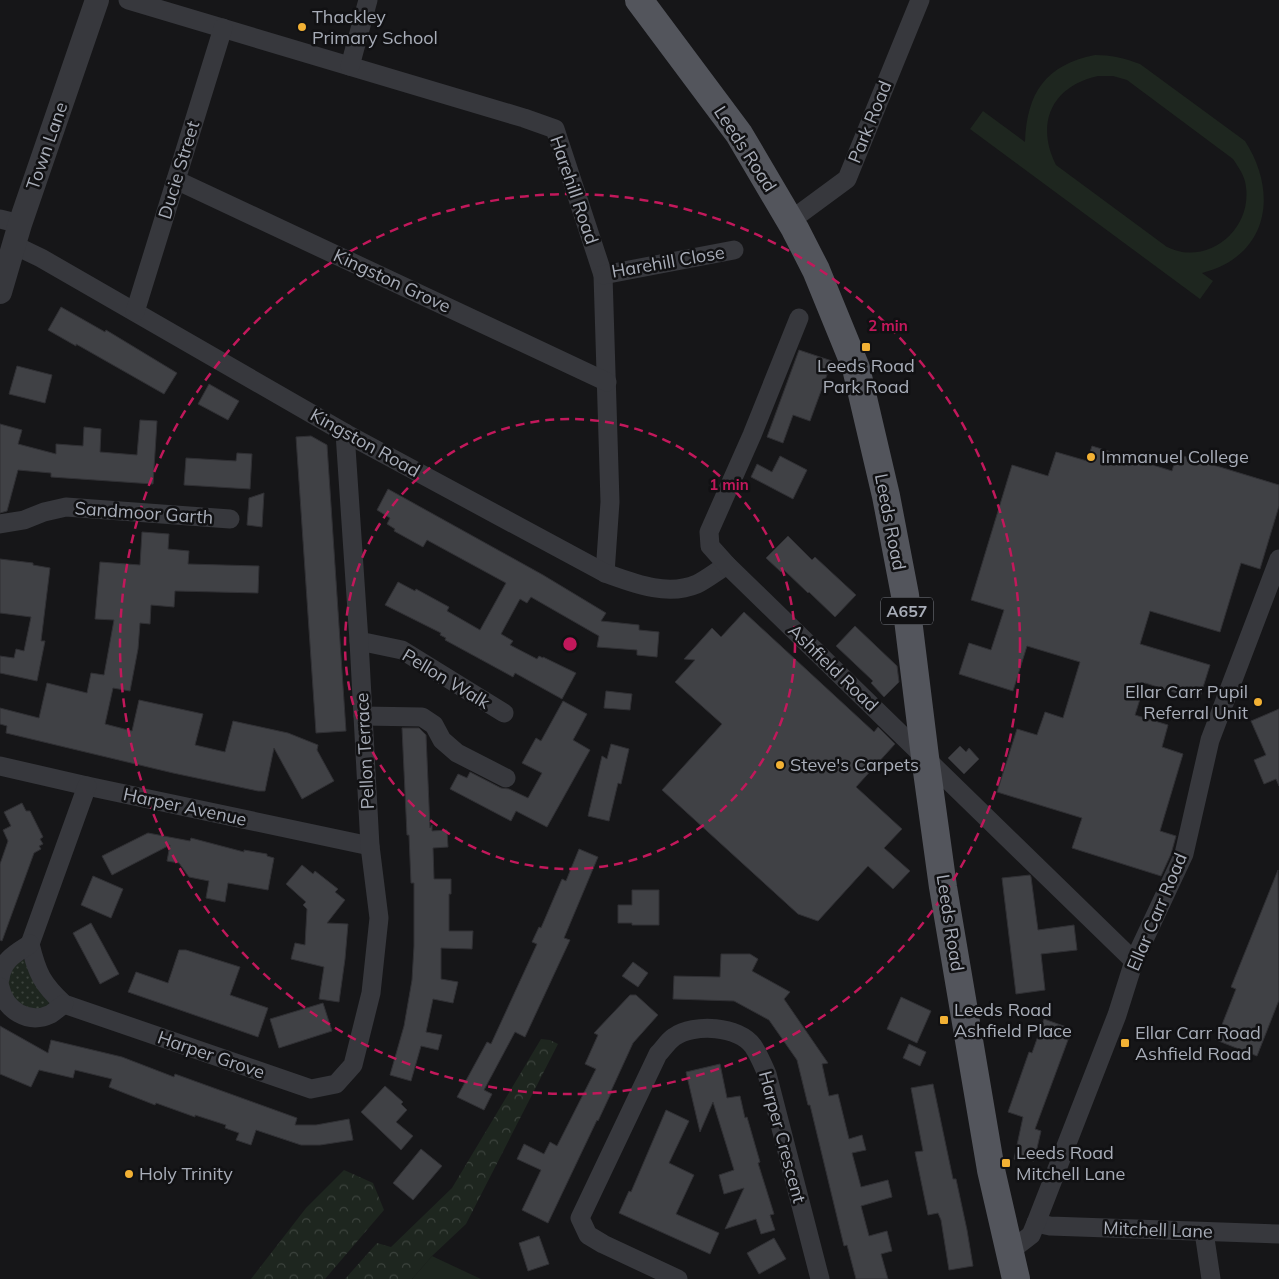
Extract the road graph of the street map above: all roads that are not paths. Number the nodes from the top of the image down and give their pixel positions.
1 (97, 0) edge
2 (128, 0) edge
3 (368, 0) edge
4 (639, 0) edge
5 (920, 0) edge
6 (223, 28) junction
7 (350, 66) junction
8 (176, 180) junction
9 (790, 221) junction
10 (11, 229) edge
11 (734, 250) dead end
12 (603, 275) junction
13 (0, 292) edge
14 (135, 312) junction
15 (798, 318) dead end
16 (607, 382) junction
17 (345, 433) junction
18 (230, 519) dead end
19 (0, 524) edge
20 (1279, 559) edge
21 (727, 565) junction
22 (605, 573) junction
23 (359, 641) junction
24 (504, 713) dead end
25 (363, 716) junction
26 (925, 757) junction
27 (0, 766) edge
28 (506, 778) dead end
29 (87, 786) junction
30 (370, 846) junction
31 (30, 944) junction
32 (1134, 961) junction
33 (0, 978) edge
34 (0, 987) edge
35 (64, 1004) junction
36 (353, 1065) joint
37 (1036, 1223) junction
38 (1204, 1232) junction
39 (1279, 1234) edge
40 (1010, 1252) junction
41 (678, 1279) edge
42 (820, 1279) edge
43 (1016, 1279) edge
44 (1211, 1279) edge

1 - 10 street, Town Lane
2 - 6 street, Harehill Road
3 - 7 street
4 - 9 main road, Leeds Road / A657
5 - 9 street, Park Road
6 - 7 street, Harehill Road
6 - 8 street, Ducie Street
7 - 12 street, Harehill Road
8 - 14 street, Ducie Street
8 - 16 street, Kingston Grove
9 - 26 main road, Leeds Road / A657
10 - 13 street, Town Lane
10 - 14 street, Kingston Road
11 - 12 street, Harehill Close
12 - 16 street, Harehill Road
14 - 17 street, Kingston Road
15 - 21 street, Ashfield Road
16 - 22 street, Harehill Road
17 - 22 street, Kingston Road
17 - 23 street, Pellon Terrace
18 - 19 street, Sandmoor Garth
20 - 32 street, Ellar Carr Road
21 - 22 street, Kingston Road
21 - 26 street, Ashfield Road
23 - 24 street, Pellon Walk
23 - 25 street, Pellon Terrace
25 - 28 street
25 - 30 street, Pellon Terrace
26 - 32 street, Ashfield Road
26 - 40 main road, Leeds Road / A657
27 - 29 street, Harper Avenue
29 - 30 street, Harper Avenue
29 - 31 street
30 - 36 street, Pellon Terrace
31 - 33 street
31 - 35 street, Harper Grove
32 - 37 street, Ellar Carr Road
34 - 35 street
35 - 36 street, Harper Grove
37 - 38 street, Mitchell Lane
37 - 40 street, Ellar Carr Road
38 - 39 street, Mitchell Lane
38 - 44 street
40 - 43 main road, Leeds Road / A657
41 - 42 street, Harper Crescent

